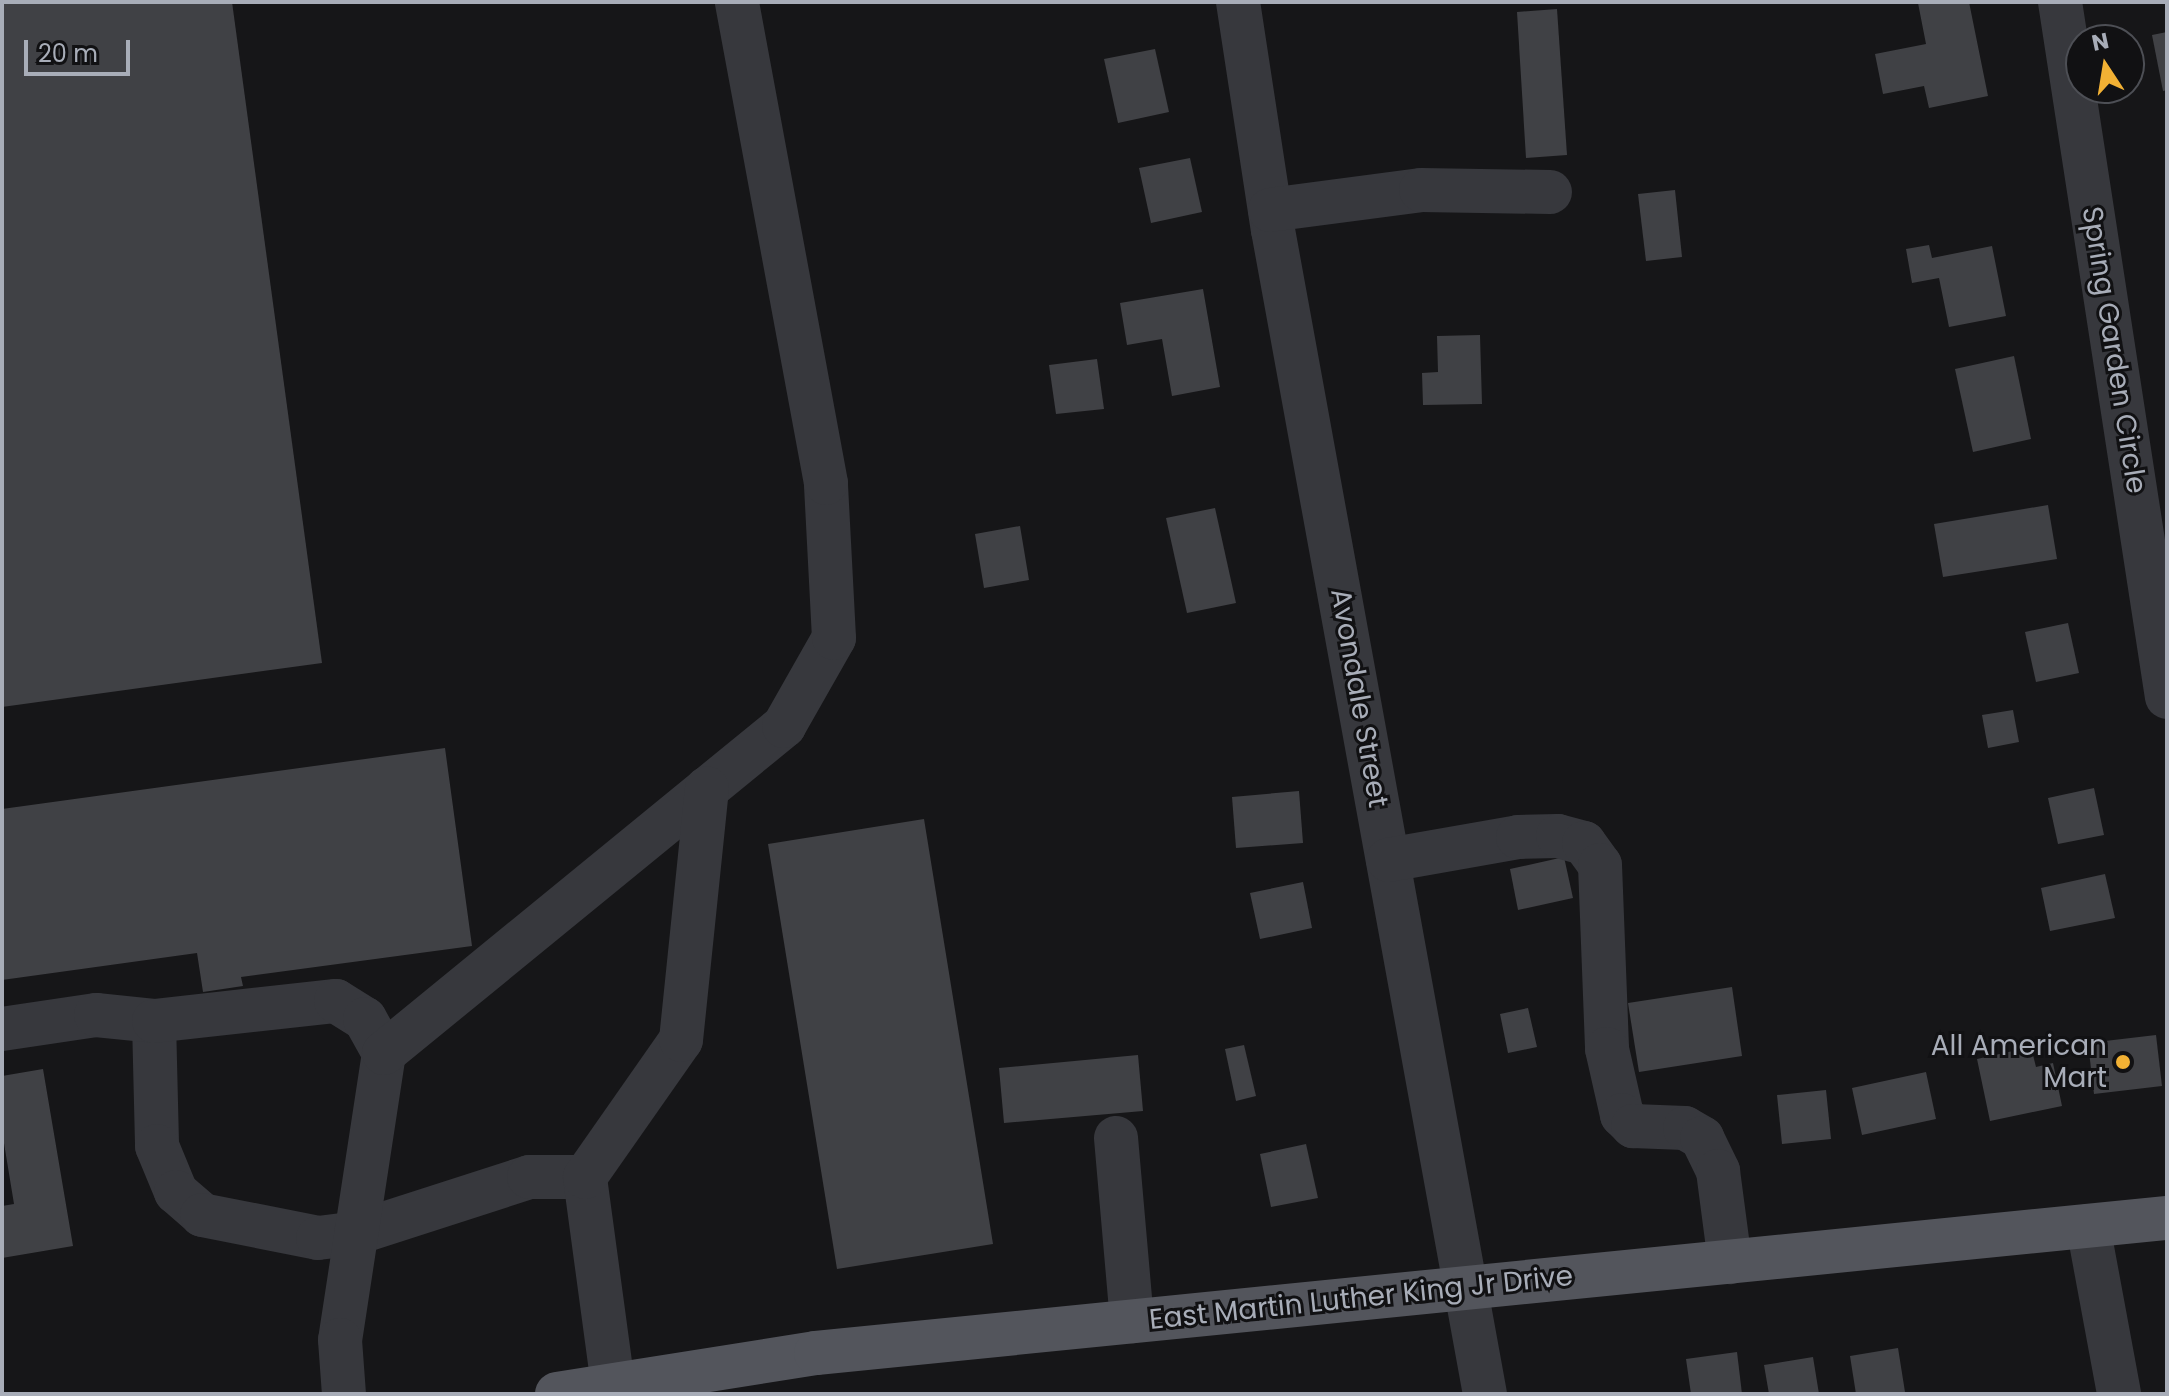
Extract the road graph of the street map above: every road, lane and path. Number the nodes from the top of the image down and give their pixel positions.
1 (737, 2) edge
2 (1238, 2) edge
3 (2060, 2) edge
4 (1550, 192) dead end
5 (1270, 210) junction
6 (2167, 697) edge
7 (707, 788) junction
8 (1388, 860) junction
9 (154, 1021) junction
10 (2, 1029) edge
11 (384, 1053) junction
12 (1116, 1138) dead end
13 (585, 1177) junction
14 (2167, 1218) edge
15 (2088, 1226) junction
16 (356, 1233) junction
17 (1730, 1262) junction
18 (1463, 1288) junction
19 (1132, 1321) junction
20 (613, 1385) junction
21 (344, 1394) edge
22 (557, 1394) edge
23 (1485, 1394) edge
24 (2119, 1394) edge

1 - 7 street
2 - 5 street, Avondale Street
3 - 6 street, Spring Garden Circle
4 - 5 street
5 - 8 street, Avondale Street
7 - 11 street
7 - 13 street
8 - 17 street
8 - 18 street, Avondale Street
9 - 10 street
9 - 11 street
9 - 16 street
11 - 16 street
12 - 19 street
13 - 16 street
13 - 20 street
14 - 15 main road, East Martin Luther King Jr Drive
15 - 17 main road, East Martin Luther King Jr Drive
15 - 24 street
16 - 21 street
17 - 18 main road, East Martin Luther King Jr Drive
18 - 19 main road, East Martin Luther King Jr Drive
18 - 23 street, Avondale Street
19 - 20 main road, East Martin Luther King Jr Drive
20 - 22 main road, East Martin Luther King Jr Drive

